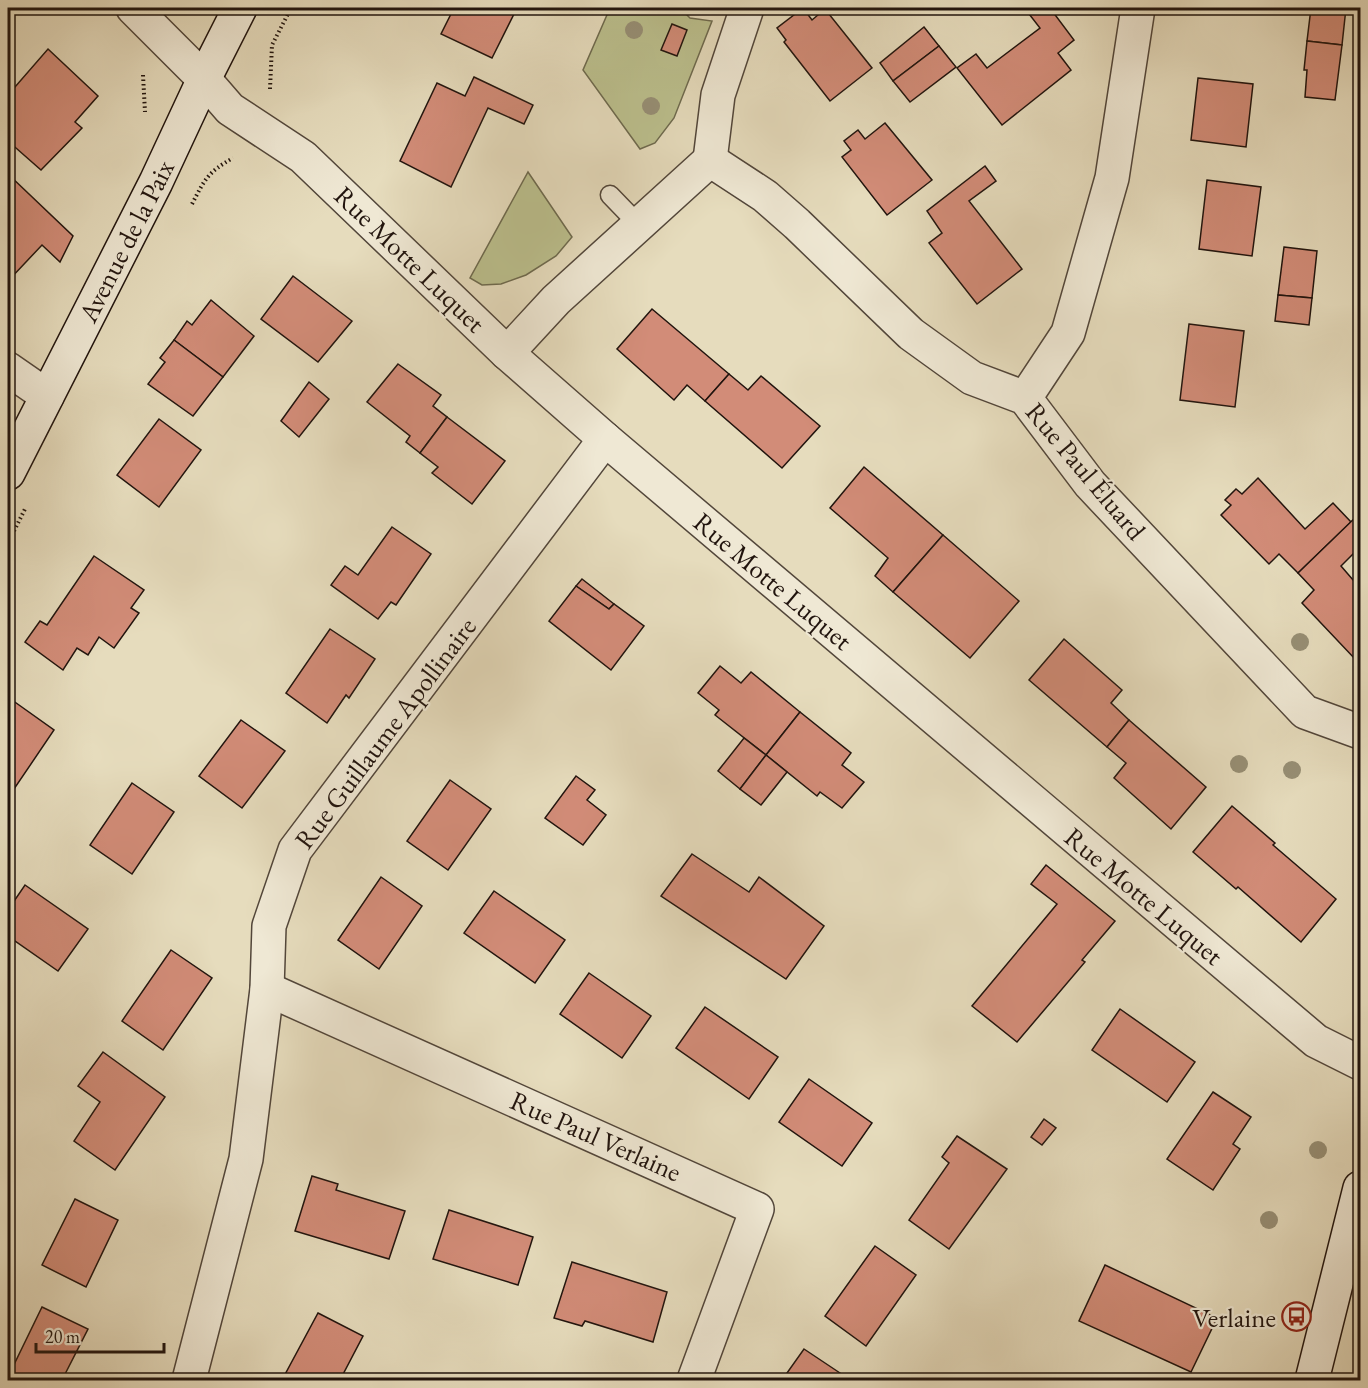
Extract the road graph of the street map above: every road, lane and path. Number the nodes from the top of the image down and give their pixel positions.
1 (133, 8) edge
2 (240, 8) edge
3 (291, 8) edge
4 (747, 8) edge
5 (1138, 8) edge
6 (204, 79) junction
7 (270, 96) dead end
8 (710, 160) junction
9 (610, 195) dead end
10 (638, 225) junction
11 (507, 353) junction
12 (8, 369) edge
13 (47, 396) junction
14 (1025, 398) junction
15 (605, 439) junction
16 (8, 473) edge
17 (1360, 732) edge
18 (267, 989) junction
19 (1360, 1063) edge
20 (1360, 1188) edge
21 (189, 1380) edge
22 (694, 1380) edge
23 (1312, 1380) edge

1 - 6 street, Rue Motte Luquet
2 - 6 street, Avenue de la Paix
3 - 7 path
4 - 8 street
5 - 14 street
6 - 11 street, Rue Motte Luquet
6 - 13 street, Avenue de la Paix
8 - 10 street
8 - 14 street, Rue Paul Éluard
9 - 10 lane
10 - 11 street
11 - 15 street, Rue Motte Luquet
12 - 13 street
13 - 16 street, Avenue de la Paix
14 - 17 street, Rue Paul Éluard
15 - 18 street, Rue Guillaume Apollinaire
15 - 19 street, Rue Motte Luquet
18 - 21 street, Rue Guillaume Apollinaire
18 - 22 street, Rue Paul Verlaine
20 - 23 street

